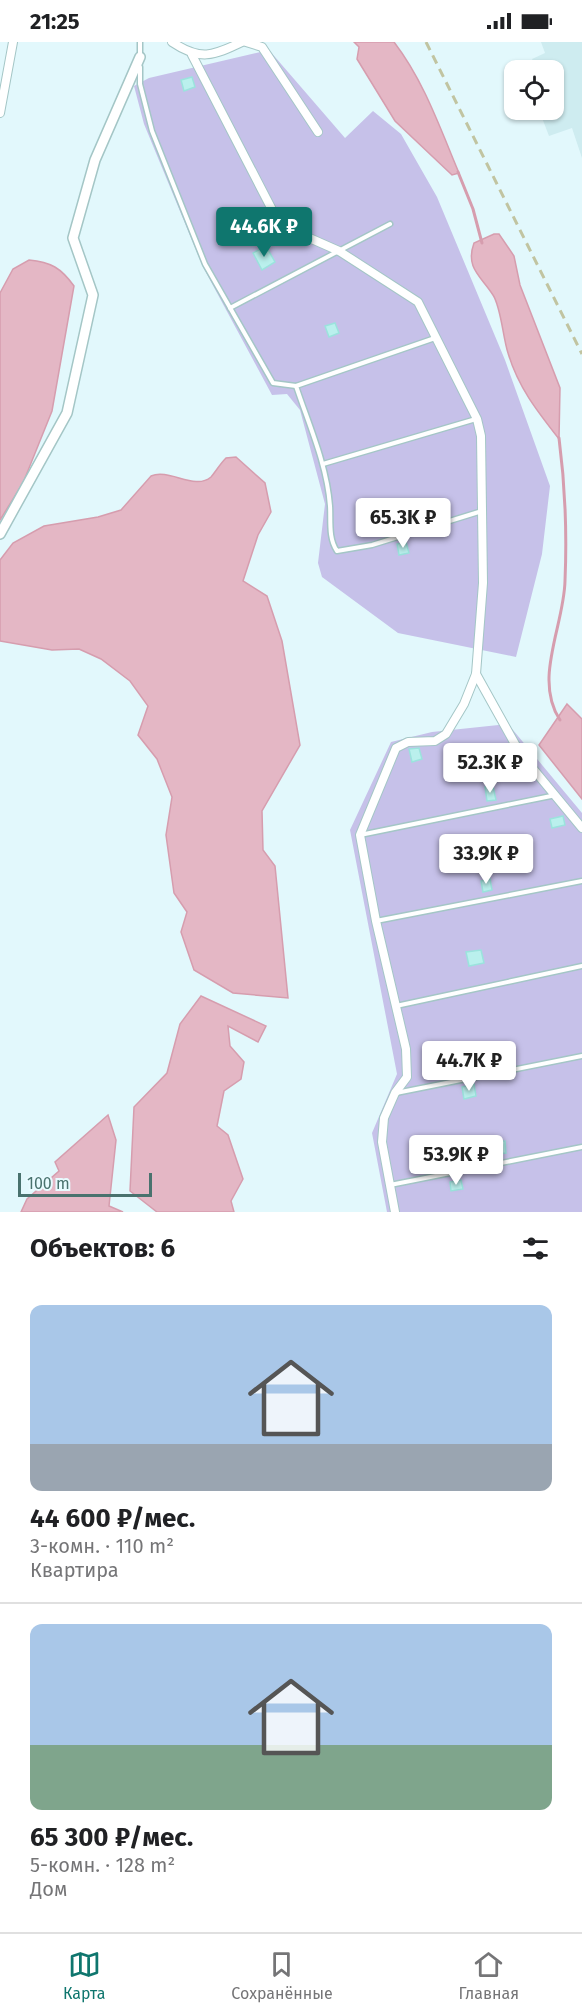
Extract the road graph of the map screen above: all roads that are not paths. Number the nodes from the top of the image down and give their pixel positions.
1 (13, 42) edge
2 (140, 42) edge
3 (172, 42) edge
4 (244, 42) edge
5 (192, 55) junction
6 (140, 57) junction
7 (0, 113) edge
8 (318, 132) dead end
9 (390, 224) dead end
10 (339, 251) junction
11 (230, 308) junction
12 (435, 338) junction
13 (296, 386) junction
14 (477, 419) junction
15 (323, 464) junction
16 (482, 511) junction
17 (0, 534) edge
18 (476, 674) junction
19 (556, 795) junction
20 (582, 828) edge
21 (360, 835) junction
22 (582, 881) edge
23 (376, 921) junction
24 (582, 966) edge
25 (396, 1006) junction
26 (582, 1056) edge
27 (395, 1093) junction
28 (582, 1147) edge
29 (389, 1185) junction
30 (395, 1212) edge

1 - 7 street
2 - 6 lane
3 - 5 street
4 - 5 street
4 - 8 street
5 - 10 street
6 - 11 lane
6 - 17 street
9 - 10 lane
10 - 11 lane
10 - 12 street
11 - 13 lane
12 - 13 lane
12 - 14 street
13 - 15 lane
14 - 15 lane
14 - 16 street
15 - 16 lane
16 - 18 street
18 - 19 street
18 - 21 street
19 - 20 street
19 - 21 lane
21 - 23 street
22 - 23 lane
23 - 25 street
24 - 25 lane
25 - 27 street
26 - 27 lane
27 - 29 street
28 - 29 lane
29 - 30 street

